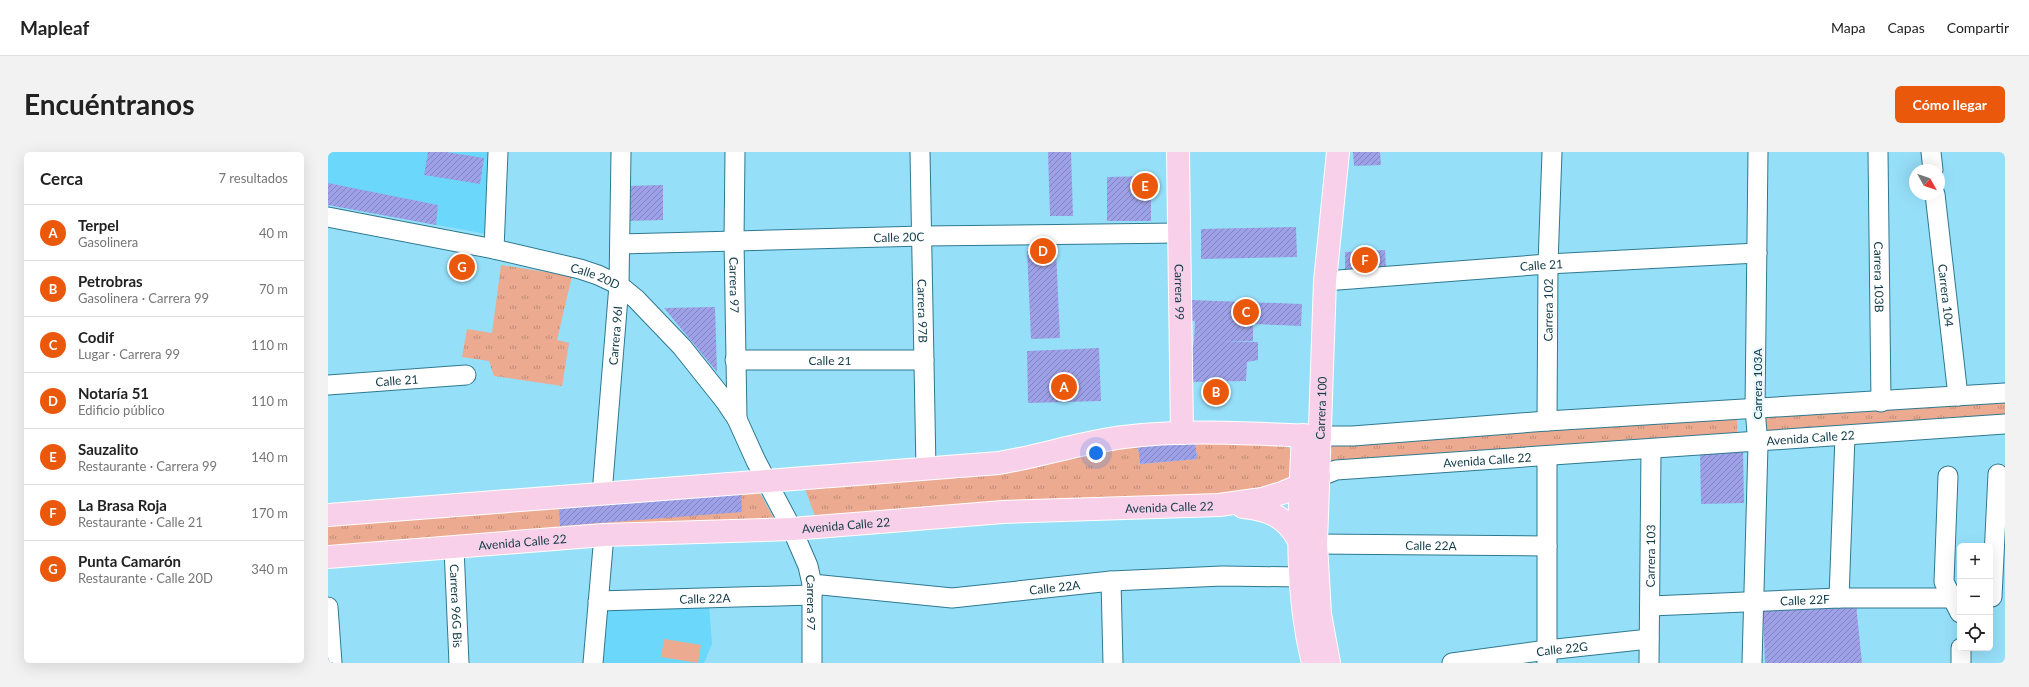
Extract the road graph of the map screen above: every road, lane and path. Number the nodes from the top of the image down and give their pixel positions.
1 (498, 152) edge
2 (621, 152) edge
3 (735, 152) edge
4 (920, 152) edge
5 (1178, 152) edge
6 (1338, 152) edge
7 (1552, 152) edge
8 (1758, 152) edge
9 (1878, 152) edge
10 (1931, 152) edge
11 (1932, 164) edge
12 (1937, 200) edge
13 (328, 217) edge
14 (1179, 233) junction
15 (922, 236) junction
16 (734, 240) junction
17 (620, 244) junction
18 (494, 249) junction
19 (1757, 253) junction
20 (1548, 264) junction
21 (1326, 280) junction
22 (619, 285) junction
23 (735, 360) junction
24 (924, 360) junction
25 (466, 375) dead end
26 (328, 386) edge
27 (2005, 393) edge
28 (1958, 396) junction
29 (1881, 402) junction
30 (1756, 409) junction
31 (737, 419) junction
32 (1547, 421) junction
33 (2005, 424) edge
34 (1182, 433) junction
35 (1312, 436) junction
36 (1845, 436) junction
37 (1758, 441) junction
38 (1651, 450) junction
39 (1547, 457) junction
40 (926, 469) junction
41 (1998, 474) dead end
42 (1948, 476) dead end
43 (1310, 480) junction
44 (767, 481) junction
45 (602, 494) junction
46 (1220, 504) junction
47 (328, 515) edge
48 (792, 529) junction
49 (604, 535) junction
50 (1307, 541) junction
51 (1546, 546) junction
52 (454, 548) junction
53 (328, 557) edge
54 (1299, 577) junction
55 (1112, 581) junction
56 (812, 590) junction
57 (1996, 597) edge
58 (1839, 598) junction
59 (598, 601) junction
60 (1752, 601) junction
61 (1957, 603) edge
62 (1650, 606) junction
63 (328, 608) edge
64 (1649, 640) junction
65 (1961, 651) edge
66 (1547, 656) edge
67 (332, 663) edge
68 (459, 663) edge
69 (593, 663) edge
70 (812, 663) edge
71 (1113, 663) edge
72 (1313, 663) edge
73 (1329, 663) edge
74 (1452, 663) edge
75 (1649, 663) edge
76 (1752, 663) edge
77 (1961, 663) edge

1 - 18 street
2 - 17 street, Carrera 96I
3 - 16 street, Carrera 97
4 - 15 street, Carrera 97B
5 - 14 main road, Carrera 99
6 - 21 main road, Carrera 100
7 - 20 street, Carrera 102
8 - 19 street, Carrera 103A
9 - 29 street, Carrera 103B
10 - 11 street
12 - 28 street, Carrera 104
13 - 18 street, Calle 20D
14 - 15 street, Calle 20C
14 - 34 main road, Carrera 99
15 - 16 street, Calle 20C
15 - 24 street, Carrera 97B
16 - 17 street, Calle 20C
16 - 23 street, Carrera 97
17 - 22 street, Carrera 96I
18 - 22 street, Calle 20D
19 - 20 street, Calle 21
19 - 30 street, Carrera 103A
20 - 21 street, Calle 21
20 - 32 street, Carrera 102
21 - 35 main road, Carrera 100
22 - 31 street, Calle 20D
22 - 45 street, Carrera 96I
23 - 24 street, Calle 21
23 - 31 street, Carrera 97
24 - 40 street, Carrera 97B
25 - 26 street, Calle 21
27 - 28 street
28 - 29 street
29 - 30 street
30 - 32 street
30 - 37 street, Carrera 103A
31 - 44 street, Calle 20D
32 - 35 street
33 - 36 street, Avenida Calle 22
34 - 35 main road
34 - 40 main road
35 - 43 main road, Carrera 100
36 - 37 street, Avenida Calle 22
36 - 58 street
37 - 38 street, Avenida Calle 22
37 - 60 street, Carrera 103A
38 - 39 street, Avenida Calle 22
38 - 62 street, Carrera 103
39 - 43 street, Avenida Calle 22
39 - 51 street
40 - 44 main road
41 - 57 street
42 - 61 street
43 - 46 main road, Avenida Calle 22
43 - 50 main road, Carrera 100
44 - 45 main road
44 - 48 street, Carrera 97
45 - 47 main road
46 - 48 main road, Avenida Calle 22
46 - 50 main road
48 - 49 main road, Avenida Calle 22
48 - 56 street, Carrera 97
49 - 52 main road, Avenida Calle 22
49 - 59 street
50 - 51 street, Calle 22A
50 - 54 main road, Carrera 100
50 - 73 main road, Carrera 100
51 - 66 street
52 - 53 main road, Avenida Calle 22
52 - 68 street, Carrera 96G Bis
54 - 55 street, Calle 22A
54 - 72 main road, Carrera 100
55 - 56 street, Calle 22A
55 - 71 street
56 - 59 street, Calle 22A
56 - 70 street, Carrera 97
58 - 60 street, Calle 22F
58 - 61 street, Calle 22F
59 - 69 street
60 - 62 street, Calle 22F
60 - 76 street, Carrera 103A
62 - 64 street, Carrera 103
63 - 67 street
64 - 66 street, Calle 22G
64 - 75 street, Carrera 103
65 - 77 street
66 - 74 street, Calle 22G

